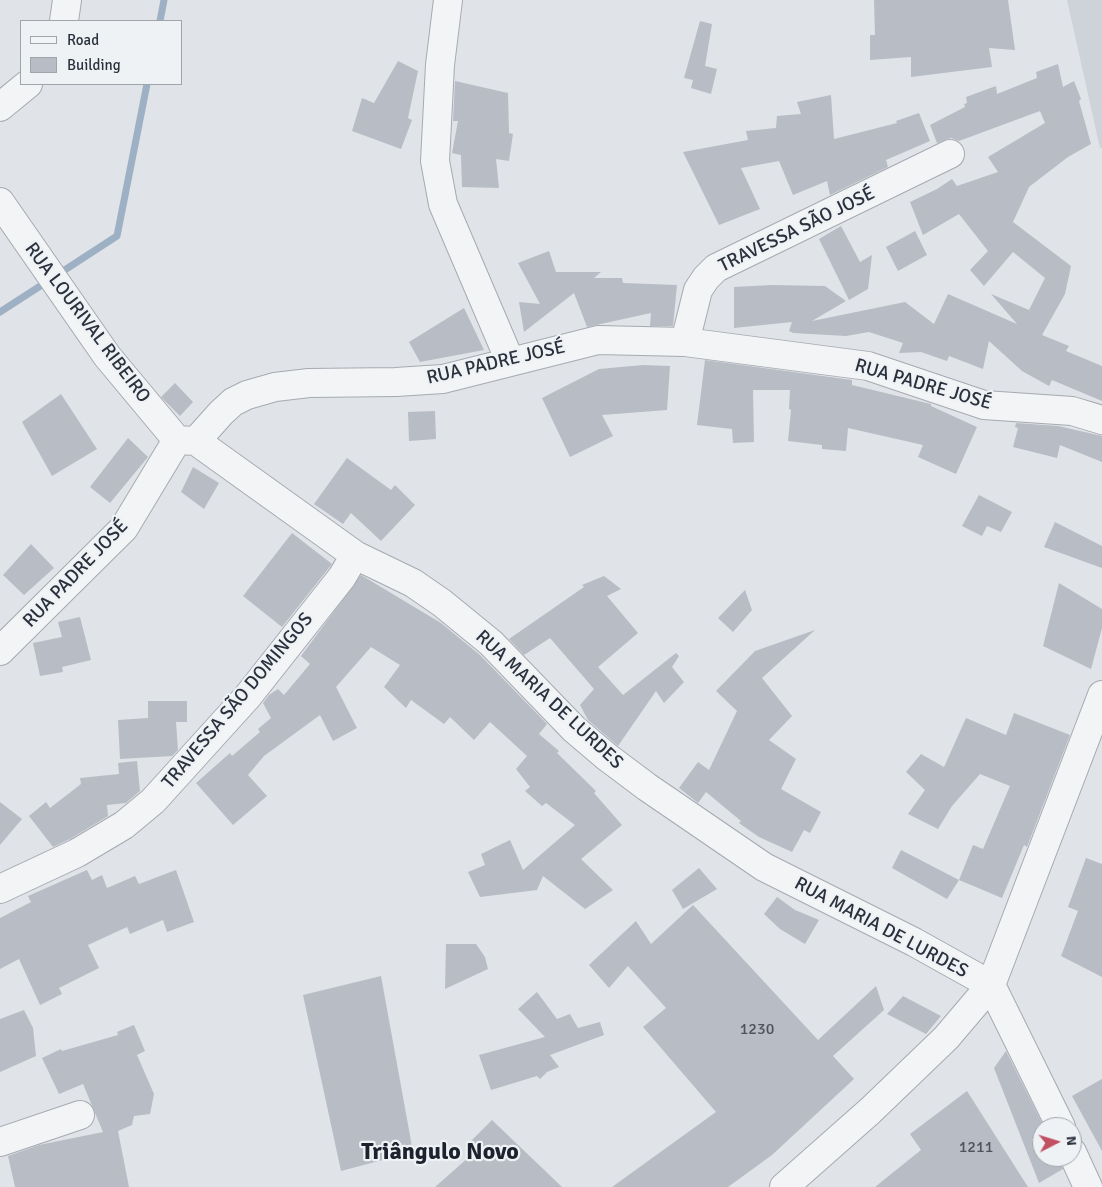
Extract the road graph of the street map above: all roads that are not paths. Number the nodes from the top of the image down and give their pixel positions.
1 (67, 0) edge
2 (448, 0) edge
3 (64, 20) edge
4 (27, 85) edge
5 (0, 107) edge
6 (950, 154) dead end
7 (3, 208) edge
8 (685, 342) junction
9 (510, 361) junction
10 (1102, 420) edge
11 (187, 441) junction
12 (355, 554) junction
13 (0, 651) edge
14 (1102, 695) edge
15 (0, 888) edge
16 (991, 985) junction
17 (80, 1115) dead end
18 (1055, 1117) edge
19 (0, 1142) edge
20 (1079, 1167) edge
21 (785, 1187) edge
22 (1088, 1187) edge

1 - 3 street
2 - 9 street
4 - 5 street
6 - 8 street, TRAVESSA SÃO JOSÉ
7 - 11 street, RUA LOURIVAL RIBEIRO
8 - 9 street, RUA PADRE JOSÉ
8 - 10 street, RUA PADRE JOSÉ
9 - 11 street, RUA PADRE JOSÉ
11 - 12 street, RUA MARIA DE LURDES
11 - 13 street, RUA PADRE JOSÉ
12 - 15 street, TRAVESSA SÃO DOMINGOS
12 - 16 street, RUA MARIA DE LURDES
14 - 16 street
16 - 18 street
16 - 21 street
17 - 19 street
20 - 22 street

